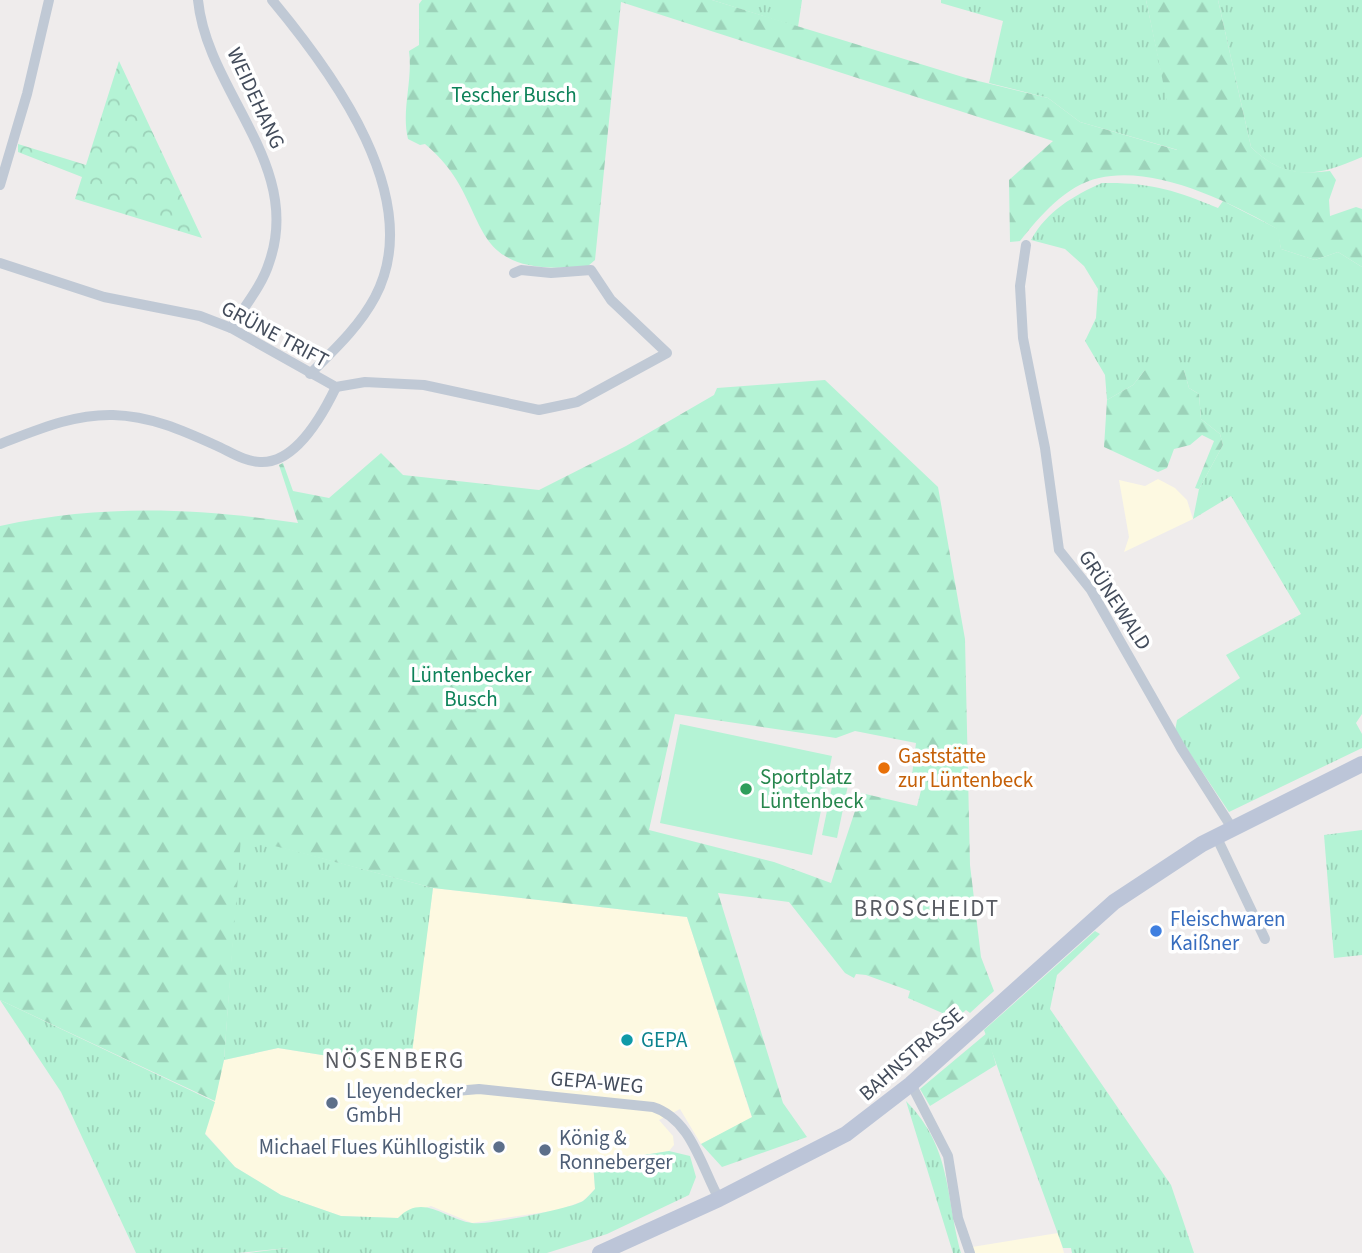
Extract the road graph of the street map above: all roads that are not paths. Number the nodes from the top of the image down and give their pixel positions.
1 (48, 0) edge
2 (198, 0) edge
3 (272, 0) edge
4 (0, 185) edge
5 (1026, 245) dead end
6 (0, 263) edge
7 (514, 273) dead end
8 (231, 328) junction
9 (310, 374) junction
10 (336, 387) junction
11 (0, 444) edge
12 (1362, 764) edge
13 (1232, 828) junction
14 (1216, 836) junction
15 (1265, 939) dead end
16 (911, 1084) junction
17 (421, 1094) dead end
18 (719, 1199) junction
19 (600, 1253) edge
20 (970, 1253) edge

1 - 4 street
2 - 8 street, WEIDEHANG
3 - 9 street
5 - 13 street, GRÜNEWALD
6 - 8 street, GRÜNE TRIFT
7 - 10 street, GRÜNE TRIFT
8 - 9 street, GRÜNE TRIFT
9 - 10 street, GRÜNE TRIFT
10 - 11 street
12 - 13 main road, BAHNSTRASSE
13 - 14 main road, BAHNSTRASSE
14 - 15 street
14 - 16 main road, BAHNSTRASSE
16 - 18 main road, BAHNSTRASSE
16 - 20 street
17 - 18 street, GEPA-WEG
18 - 19 main road, BAHNSTRASSE

